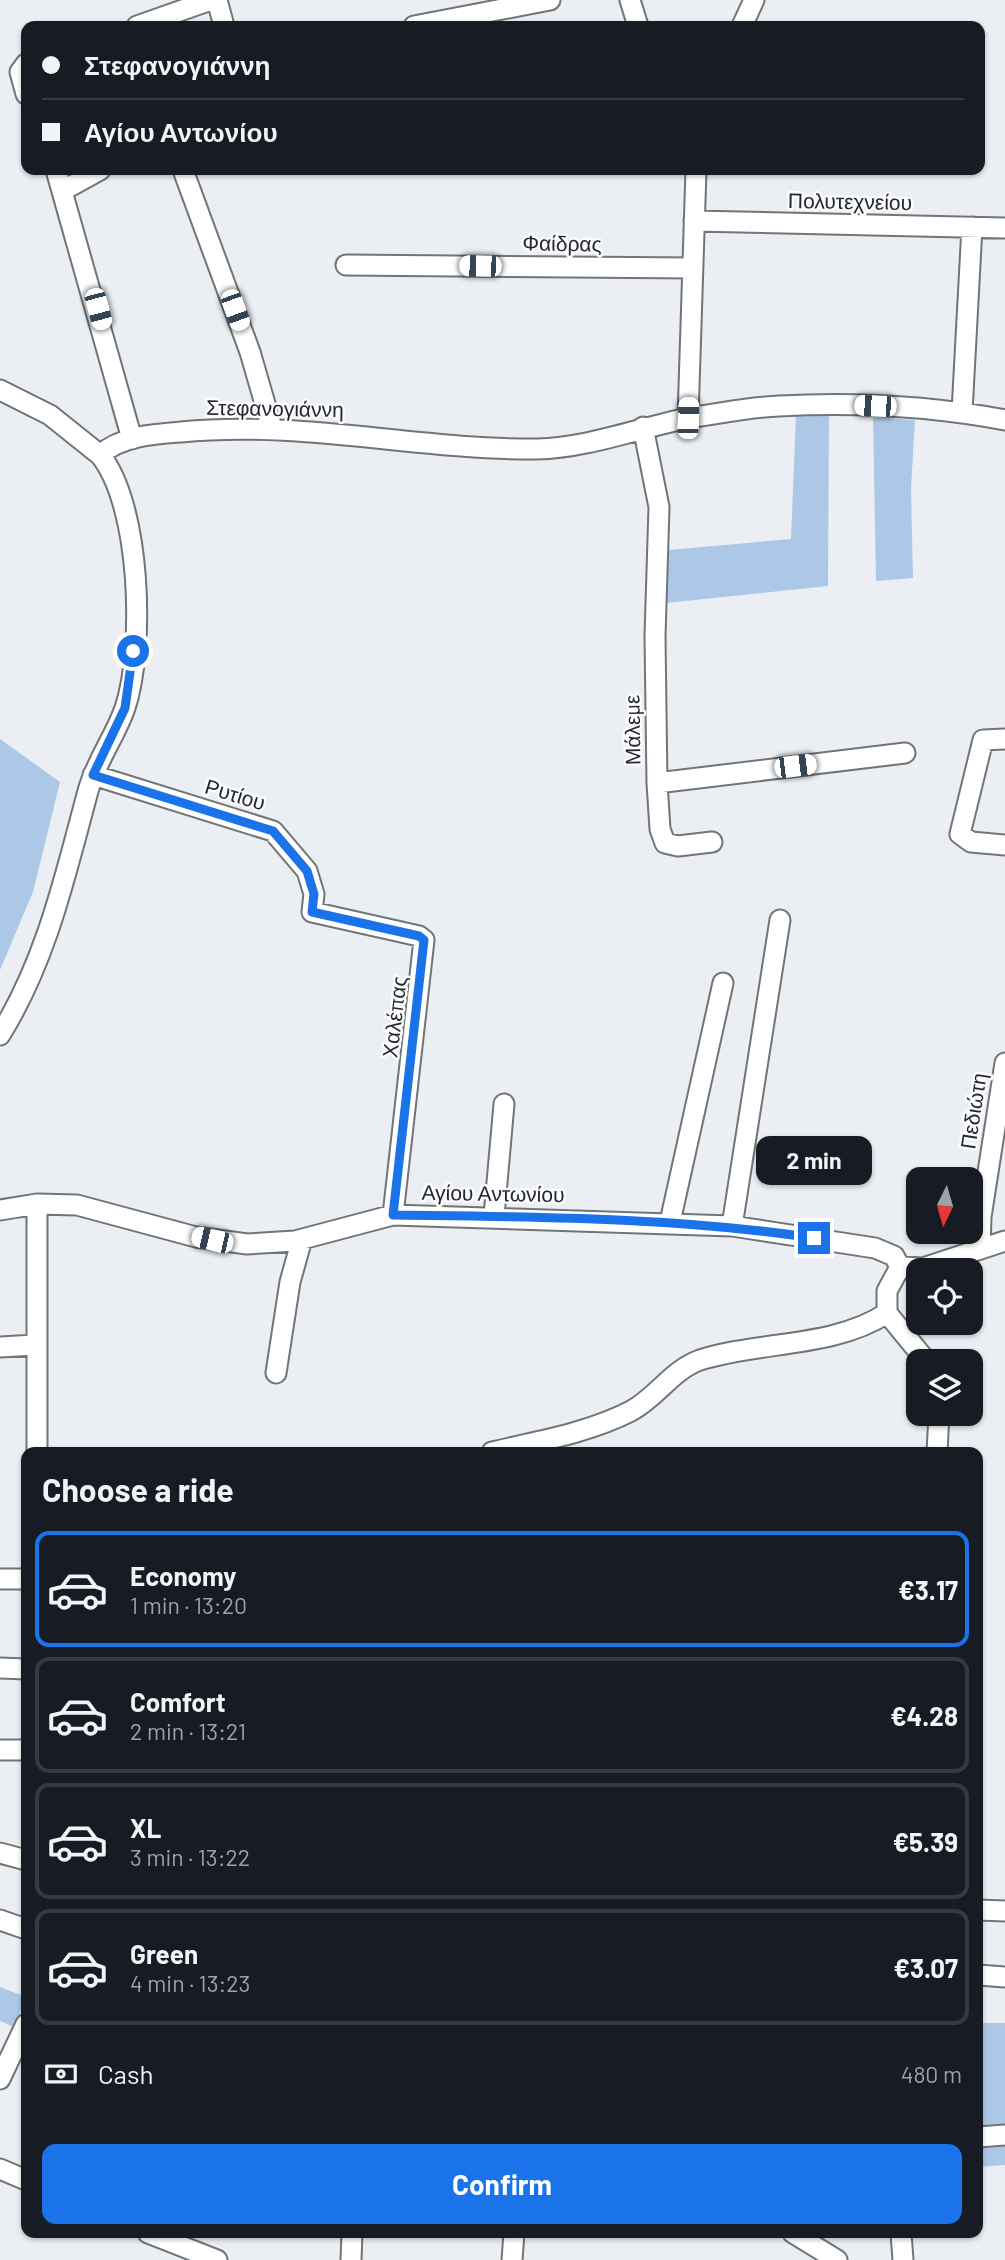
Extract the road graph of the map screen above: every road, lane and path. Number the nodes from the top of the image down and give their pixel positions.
1 (211, 0) edge
2 (217, 0) edge
3 (550, 0) edge
4 (630, 0) edge
5 (754, 0) edge
6 (151, 21) edge
7 (223, 21) edge
8 (440, 21) edge
9 (636, 21) edge
10 (744, 21) edge
11 (57, 175) edge
12 (91, 175) edge
13 (185, 175) edge
14 (696, 175) edge
15 (62, 191) junction
16 (694, 220) junction
17 (972, 227) junction
18 (1005, 228) edge
19 (346, 265) dead end
20 (693, 268) junction
21 (0, 390) edge
22 (961, 412) junction
23 (688, 418) junction
24 (1005, 420) edge
25 (643, 427) junction
26 (272, 428) junction
27 (132, 439) junction
28 (100, 455) junction
29 (1005, 739) edge
30 (905, 753) dead end
31 (93, 775) junction
32 (657, 783) junction
33 (712, 842) dead end
34 (1005, 845) edge
35 (312, 912) joint
36 (780, 920) dead end
37 (723, 983) dead end
38 (0, 1035) edge
39 (1005, 1063) edge
40 (504, 1104) dead end
41 (37, 1204) junction
42 (0, 1210) edge
43 (393, 1215) junction
44 (494, 1216) junction
45 (670, 1222) junction
46 (732, 1226) junction
47 (302, 1239) junction
48 (1005, 1241) edge
49 (980, 1250) junction
50 (900, 1267) junction
51 (887, 1313) junction
52 (35, 1345) junction
53 (0, 1347) edge
54 (916, 1349) edge
55 (276, 1373) dead end
56 (938, 1426) edge
57 (37, 1447) edge
58 (513, 1447) edge
59 (937, 1447) edge
60 (0, 1578) edge
61 (21, 1579) edge
62 (0, 1668) edge
63 (21, 1669) edge
64 (0, 1750) edge
65 (21, 1750) edge
66 (0, 1853) edge
67 (21, 1859) edge
68 (983, 1910) edge
69 (1005, 1911) edge
70 (0, 1920) edge
71 (21, 1927) edge
72 (983, 1975) edge
73 (1005, 1977) edge
74 (0, 2033) edge
75 (21, 2036) edge
76 (21, 2042) edge
77 (0, 2079) edge
78 (1005, 2135) edge
79 (983, 2137) edge
80 (0, 2169) edge
81 (21, 2178) edge
82 (161, 2238) edge
83 (352, 2238) edge
84 (514, 2238) edge
85 (801, 2238) edge
86 (901, 2238) edge
87 (218, 2260) edge
88 (351, 2260) edge
89 (512, 2260) edge
90 (837, 2260) edge
91 (903, 2260) edge

1 - 6 street
2 - 7 street
3 - 8 street
4 - 9 street
5 - 10 street
11 - 15 street
12 - 15 street
13 - 26 street
14 - 16 street
15 - 27 street
16 - 17 street, Πολυτεχνείου
16 - 20 street
17 - 18 street, Πολυτεχνείου
17 - 22 street
19 - 20 street, Φαίδρας
20 - 23 street
21 - 28 street
22 - 23 street, Στεφανογιάννη
22 - 24 street, Στεφανογιάννη
23 - 25 street, Στεφανογιάννη
25 - 26 street, Στεφανογιάννη
25 - 32 street, Μάλεμε
26 - 27 street, Στεφανογιάννη
27 - 28 street, Στεφανογιάννη
28 - 31 street
29 - 34 street
30 - 32 street, Μάλεμε
31 - 35 street, Ρυτίου
31 - 38 street
32 - 33 street
35 - 43 street, Χαλέπας
36 - 46 street
37 - 45 street
39 - 49 street, Πεδιώτη
40 - 44 street
41 - 42 street, Αγίου Αντωνίου
41 - 47 street, Αγίου Αντωνίου
41 - 52 street
43 - 44 street, Αγίου Αντωνίου
43 - 47 street, Αγίου Αντωνίου
44 - 45 street, Αγίου Αντωνίου
45 - 46 street, Αγίου Αντωνίου
46 - 50 street, Αγίου Αντωνίου
47 - 55 street
48 - 49 street
49 - 50 street
50 - 51 street
51 - 54 street
51 - 58 street
52 - 53 street
52 - 57 street
56 - 59 street
60 - 61 street
62 - 63 street
64 - 65 street
66 - 67 street
68 - 69 street
70 - 71 street
72 - 73 street
74 - 75 street
76 - 77 street
78 - 79 street
80 - 81 street
82 - 87 street
83 - 88 street
84 - 89 street
85 - 90 street
86 - 91 street

